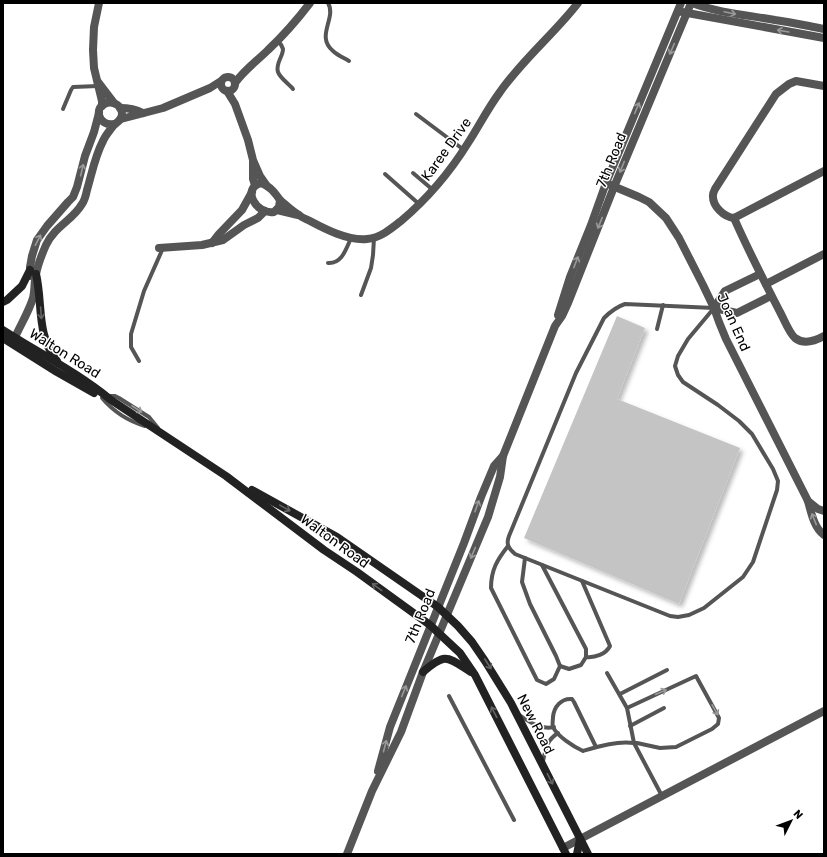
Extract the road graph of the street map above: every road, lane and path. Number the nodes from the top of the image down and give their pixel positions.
1 (99, 3) edge
2 (310, 3) edge
3 (328, 3) edge
4 (578, 3) edge
5 (692, 3) edge
6 (679, 7) edge
7 (687, 13) junction
8 (824, 30) edge
9 (824, 38) edge
10 (278, 41) junction
11 (349, 61) dead end
12 (247, 68) junction
13 (98, 84) junction
14 (224, 84) junction
15 (235, 85) junction
16 (824, 86) edge
17 (293, 89) dead end
18 (235, 104) junction
19 (117, 105) junction
20 (63, 110) dead end
21 (100, 110) junction
22 (144, 113) junction
23 (416, 114) dead end
24 (117, 122) junction
25 (464, 150) junction
26 (253, 160) junction
27 (824, 171) edge
28 (413, 173) dead end
29 (385, 174) dead end
30 (606, 183) junction
31 (267, 186) junction
32 (614, 187) junction
33 (253, 189) junction
34 (433, 190) junction
35 (75, 192) junction
36 (85, 196) junction
37 (280, 200) junction
38 (419, 204) junction
39 (277, 210) junction
40 (265, 211) junction
41 (299, 216) junction
42 (236, 217) junction
43 (734, 218) junction
44 (244, 226) junction
45 (351, 238) junction
46 (374, 238) junction
47 (212, 243) junction
48 (161, 248) joint
49 (824, 254) edge
50 (32, 256) junction
51 (41, 259) junction
52 (328, 263) dead end
53 (33, 272) junction
54 (760, 274) junction
55 (766, 284) junction
56 (361, 295) dead end
57 (771, 296) junction
58 (3, 302) edge
59 (663, 305) junction
60 (714, 308) junction
61 (555, 326) junction
62 (3, 330) edge
63 (657, 330) dead end
64 (824, 336) edge
65 (10, 339) edge
66 (139, 361) dead end
67 (60, 365) junction
68 (106, 398) junction
69 (162, 433) junction
70 (503, 456) junction
71 (226, 476) junction
72 (808, 501) junction
73 (824, 511) edge
74 (824, 535) edge
75 (508, 546) junction
76 (525, 558) junction
77 (542, 565) junction
78 (582, 581) junction
79 (438, 607) junction
80 (447, 615) junction
81 (430, 625) junction
82 (439, 633) junction
83 (586, 657) junction
84 (560, 666) junction
85 (667, 670) dead end
86 (423, 672) junction
87 (607, 673) dead end
88 (475, 675) junction
89 (620, 694) junction
90 (449, 696) dead end
91 (627, 708) junction
92 (664, 708) dead end
93 (515, 711) junction
94 (824, 711) edge
95 (630, 726) junction
96 (554, 727) junction
97 (558, 733) junction
98 (634, 743) junction
99 (596, 747) junction
100 (542, 764) junction
101 (372, 791) junction
102 (662, 796) junction
103 (514, 820) dead end
104 (580, 839) junction
105 (564, 851) edge
106 (347, 854) edge
107 (578, 854) edge
108 (588, 854) edge

1 - 13 street
2 - 10 street
3 - 11 lane
4 - 25 street, Karee Drive
5 - 7 street, 7th Road
5 -> 8 street
6 - 7 street
30 -> 6 street, 7th Road
9 -> 7 street
7 -> 32 street, 7th Road
10 - 12 street
10 - 17 lane
12 - 14 street
12 - 15 street
13 - 19 street
13 - 20 lane
13 - 21 street
14 - 15 street
14 - 15 street
14 - 18 street
14 - 22 street
15 - 18 street
16 - 43 street
18 - 26 street
19 - 21 street
19 - 22 street
19 - 24 street
21 - 24 street
35 -> 21 street
22 - 24 street
23 - 25 lane
24 - 36 street
25 - 34 street, Karee Drive
26 - 31 street
26 - 33 street
27 - 43 street
28 - 34 lane
29 - 38 lane
30 - 32 street, Joan End
61 -> 30 street, 7th Road
31 - 33 street
31 - 37 street
32 - 60 street, Joan End
32 -> 61 street, 7th Road
33 - 40 street
33 - 42 street
34 - 38 street, Karee Drive
35 - 36 street
50 -> 35 street
36 - 51 street
37 - 39 street
37 - 41 street, Karee Drive
38 - 46 street, Karee Drive
39 - 40 street
39 - 41 street, Karee Drive
40 - 44 street
41 - 45 street, Karee Drive
42 - 44 street
42 - 47 street
43 - 54 street
44 - 47 street
45 - 46 street, Karee Drive
45 - 52 lane
46 - 56 lane
47 - 48 street
48 - 66 lane
49 - 55 street
50 - 51 street
50 - 53 street
51 - 53 street
53 - 58 main road
53 - 65 street
53 -> 67 main road
54 - 55 street
54 - 60 street
55 - 57 street
57 - 60 street
57 - 64 street
59 - 60 lane
59 - 63 lane
59 - 75 lane
60 - 72 street, Joan End
60 - 78 lane
61 - 70 street, 7th Road
62 - 65 main road, Walton Road
65 - 67 main road, Walton Road
65 - 68 main road, Walton Road
67 - 68 main road, Walton Road
68 - 69 main road, Walton Road
68 -> 69 lane
69 - 71 main road, Walton Road
79 -> 70 street, 7th Road
70 -> 80 street, 7th Road
71 -> 79 main road, Walton Road
81 -> 71 main road, Walton Road
72 - 73 street
74 -> 72 street, Joan End
75 - 76 lane
75 - 84 lane
76 - 77 lane
76 - 84 lane
77 - 78 lane
77 - 83 lane
78 - 83 lane
79 - 80 main road, Walton Road
79 - 81 street, 7th Road
80 - 82 street, 7th Road
80 -> 93 main road, New Road
81 - 82 main road, Walton Road
101 -> 81 street, 7th Road
82 - 86 street, 7th Road
82 - 88 main road
83 - 84 lane
85 - 89 lane
86 - 88 main road
86 - 101 street, 7th Road
87 - 89 lane
105 -> 88 main road
89 - 91 lane
90 - 103 lane
91 - 95 lane
91 -> 98 lane
92 - 95 lane
93 - 96 lane
93 - 100 main road, New Road
94 - 102 street
95 - 98 lane
96 - 97 lane
96 - 99 lane
97 - 99 lane
97 - 100 lane
98 - 99 lane
98 - 102 lane
100 -> 104 main road, New Road
101 - 106 street, 7th Road
102 - 104 street
104 - 105 street
104 - 107 main road
104 - 108 main road, New Road

